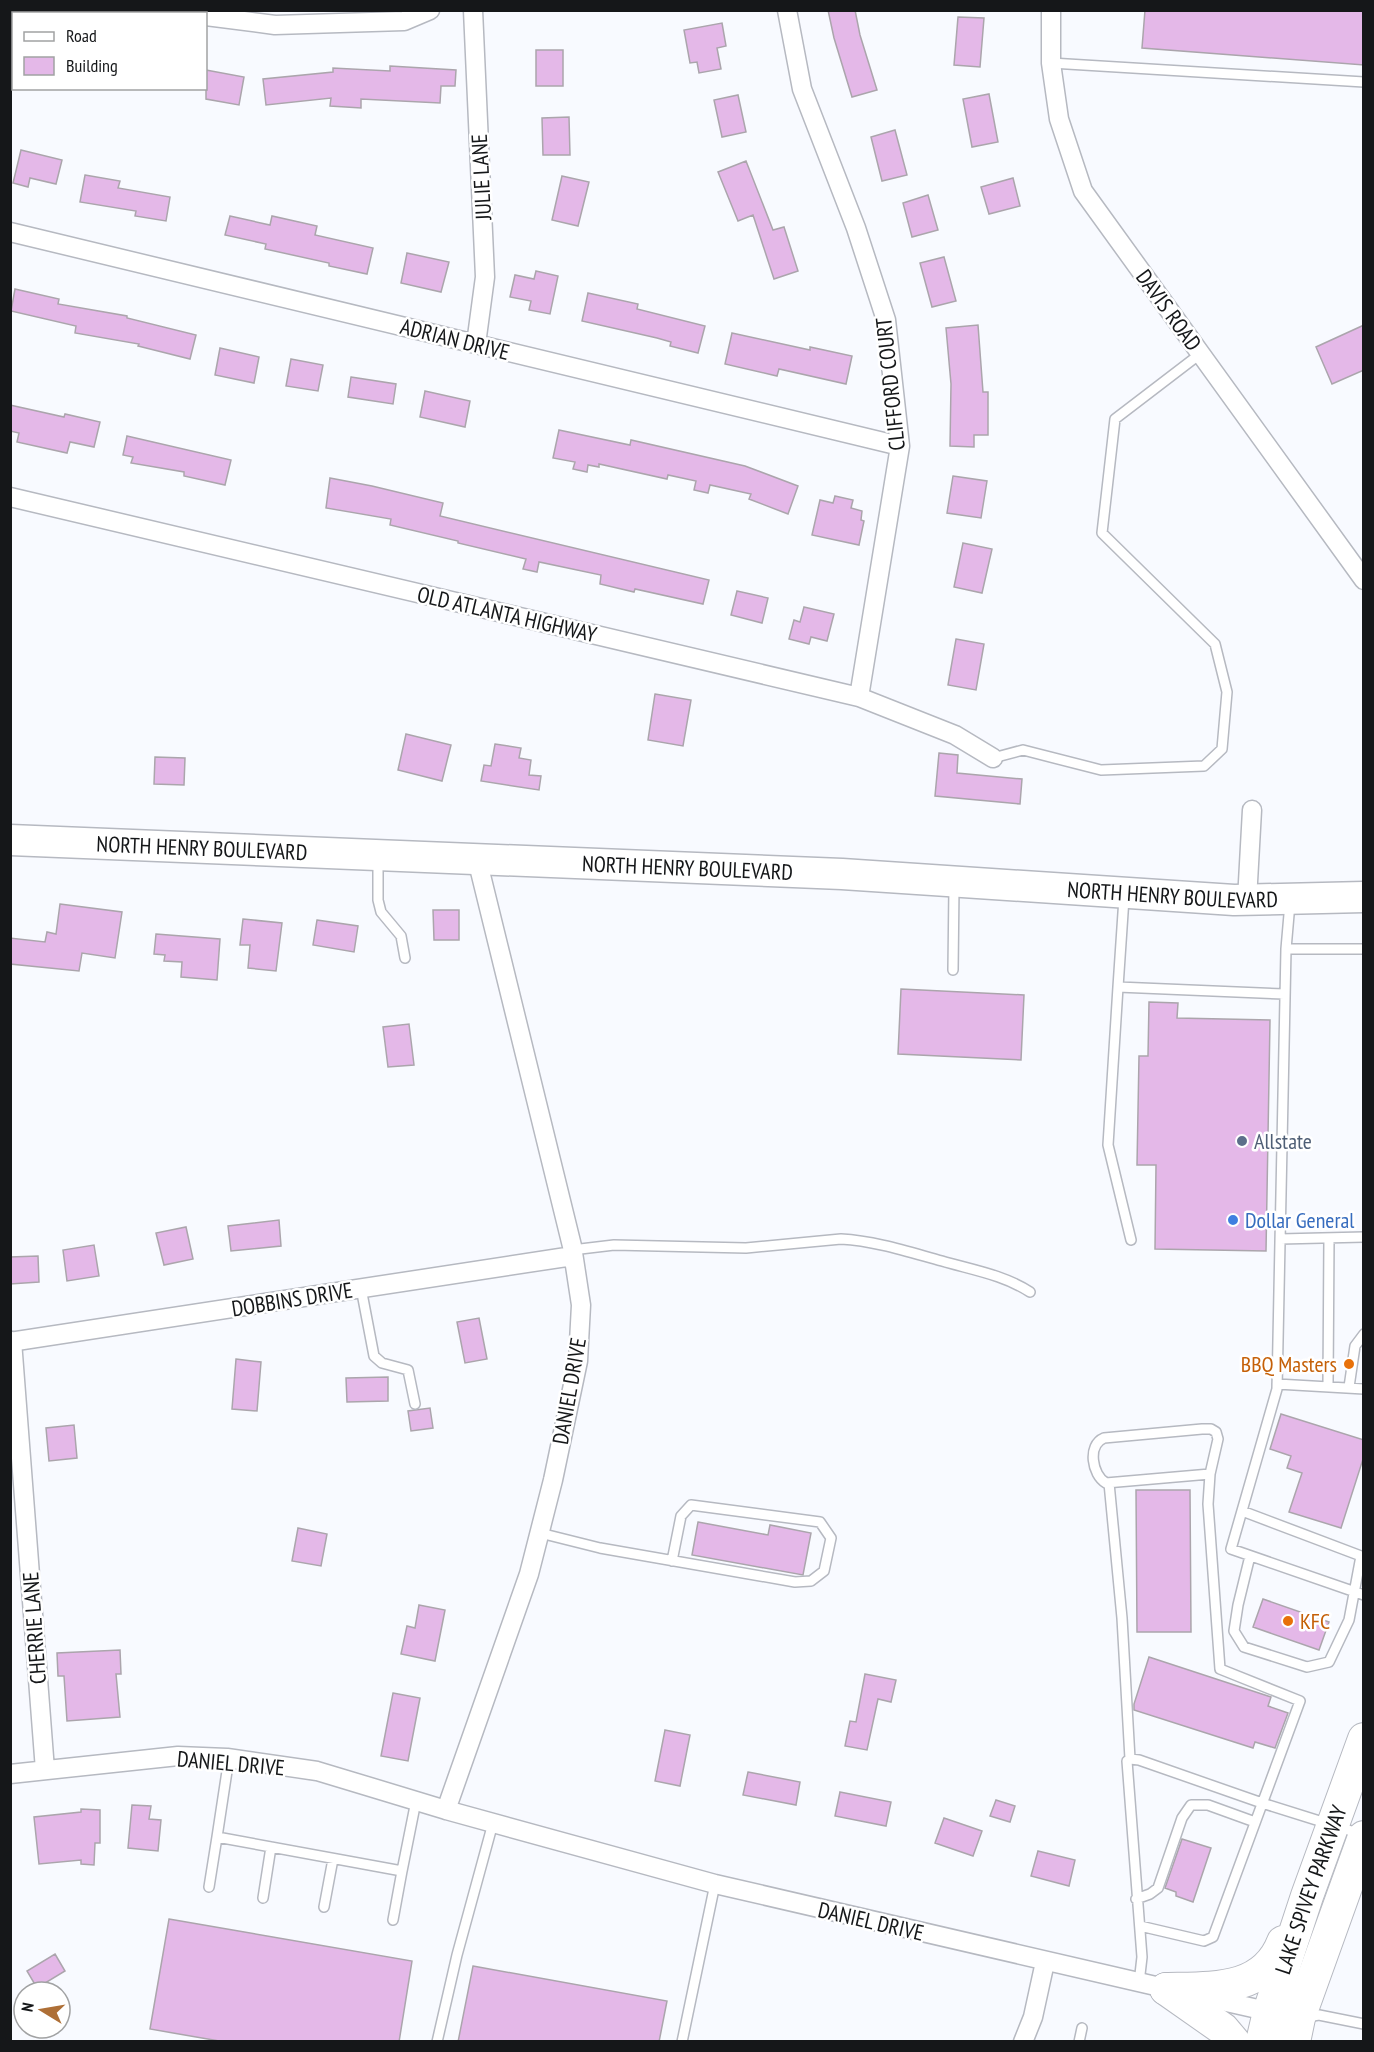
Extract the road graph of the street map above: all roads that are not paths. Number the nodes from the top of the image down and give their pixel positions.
1 (430, 10) edge
2 (473, 10) edge
3 (787, 10) edge
4 (1051, 10) edge
5 (207, 16) edge
6 (1051, 63) junction
7 (1364, 82) edge
8 (10, 232) edge
9 (476, 344) junction
10 (1200, 354) junction
11 (900, 446) junction
12 (10, 497) edge
13 (1364, 579) edge
14 (859, 697) junction
15 (993, 758) joint
16 (1252, 810) dead end
17 (10, 840) edge
18 (377, 855) junction
19 (477, 859) junction
20 (954, 881) junction
21 (1124, 893) junction
22 (1364, 897) edge
23 (1291, 898) junction
24 (1247, 900) junction
25 (1286, 949) junction
26 (1364, 949) edge
27 (405, 958) dead end
28 (953, 970) dead end
29 (1118, 987) junction
30 (1284, 994) junction
31 (1364, 1237) edge
32 (1329, 1238) junction
33 (1280, 1239) junction
34 (1131, 1240) dead end
35 (573, 1253) junction
36 (361, 1288) junction
37 (1030, 1292) dead end
38 (1364, 1334) edge
39 (11, 1342) edge
40 (1277, 1384) junction
41 (1328, 1386) junction
42 (1349, 1387) junction
43 (1363, 1389) edge
44 (415, 1404) dead end
45 (1210, 1474) junction
46 (1109, 1483) junction
47 (1242, 1511) junction
48 (540, 1533) junction
49 (1362, 1552) edge
50 (1250, 1556) junction
51 (672, 1561) junction
52 (1359, 1594) edge
53 (1364, 1739) edge
54 (229, 1758) junction
55 (1130, 1759) junction
56 (45, 1770) junction
57 (10, 1774) edge
58 (416, 1801) junction
59 (1262, 1803) junction
60 (446, 1810) junction
61 (1255, 1822) junction
62 (493, 1823) junction
63 (1333, 1824) junction
64 (1364, 1836) edge
65 (217, 1837) junction
66 (271, 1847) junction
67 (333, 1859) junction
68 (1319, 1864) junction
69 (402, 1872) junction
70 (716, 1884) junction
71 (209, 1887) dead end
72 (263, 1898) dead end
73 (1136, 1899) junction
74 (324, 1906) dead end
75 (393, 1920) dead end
76 (1140, 1926) junction
77 (1045, 1962) junction
78 (1152, 1986) junction
79 (1364, 2024) edge
80 (1265, 2027) edge
81 (1082, 2028) dead end
82 (1297, 2030) edge
83 (437, 2042) edge
84 (682, 2042) edge
85 (1023, 2042) edge
86 (1079, 2042) edge
87 (1234, 2042) edge

1 - 5 street
2 - 9 street, JULIE LANE
3 - 11 street, CLIFFORD COURT
4 - 6 street, DAVIS ROAD
6 - 7 lane
6 - 10 street, DAVIS ROAD
8 - 9 street, ADRIAN DRIVE
9 - 11 street, ADRIAN DRIVE
10 - 13 street, DAVIS ROAD
10 - 15 lane
11 - 14 street, CLIFFORD COURT
12 - 14 street, OLD ATLANTA HIGHWAY
14 - 15 street, OLD ATLANTA HIGHWAY
16 - 24 street
17 - 18 main road, NORTH HENRY BOULEVARD
18 - 19 main road, NORTH HENRY BOULEVARD
18 - 27 lane
19 - 20 main road, NORTH HENRY BOULEVARD
19 - 35 street, DANIEL DRIVE
20 - 21 main road, NORTH HENRY BOULEVARD
20 - 28 lane
21 - 24 main road, NORTH HENRY BOULEVARD
21 - 29 lane
22 - 23 main road, NORTH HENRY BOULEVARD
23 - 24 main road, NORTH HENRY BOULEVARD
23 - 25 lane
25 - 26 lane
25 - 30 lane
29 - 30 lane
29 - 34 lane
30 - 33 lane
31 - 32 lane
32 - 33 lane
32 - 41 lane
33 - 40 lane
35 - 36 street, DOBBINS DRIVE
35 - 37 lane
35 - 48 street, DANIEL DRIVE
36 - 39 street, DOBBINS DRIVE
36 - 44 lane
38 - 42 lane
39 - 56 street, CHERRIE LANE
40 - 41 lane
40 - 47 lane
41 - 42 lane
42 - 43 lane
45 - 46 lane
45 - 46 lane
45 - 59 lane
46 - 55 lane
47 - 49 lane
47 - 50 lane
48 - 51 lane
48 - 60 street, DANIEL DRIVE
49 - 52 lane
50 - 52 lane
50 - 52 lane
51 - 51 lane
53 - 63 highway, LAKE SPIVEY PARKWAY
54 - 56 street, DANIEL DRIVE
54 - 58 street, DANIEL DRIVE
54 - 65 lane
55 - 59 lane
55 - 73 lane
56 - 57 street, DANIEL DRIVE
58 - 60 street, DANIEL DRIVE
58 - 69 lane
59 - 61 lane
59 - 63 lane
60 - 62 street, DANIEL DRIVE
61 - 73 lane
61 - 76 lane
62 - 70 street, DANIEL DRIVE
62 - 83 lane
63 - 64 lane
63 - 68 highway, LAKE SPIVEY PARKWAY
64 - 82 highway, LAKE SPIVEY PARKWAY
65 - 66 lane
65 - 71 lane
66 - 67 lane
66 - 72 lane
67 - 69 lane
67 - 74 lane
68 - 78 highway
68 - 80 highway, LAKE SPIVEY PARKWAY
69 - 75 lane
70 - 77 street, DANIEL DRIVE
70 - 84 lane
73 - 76 lane
76 - 78 lane
77 - 78 street, DANIEL DRIVE
77 - 85 street
78 - 80 street, DANIEL DRIVE
78 - 87 highway
79 - 82 lane
80 - 82 street, DANIEL DRIVE
81 - 86 lane

